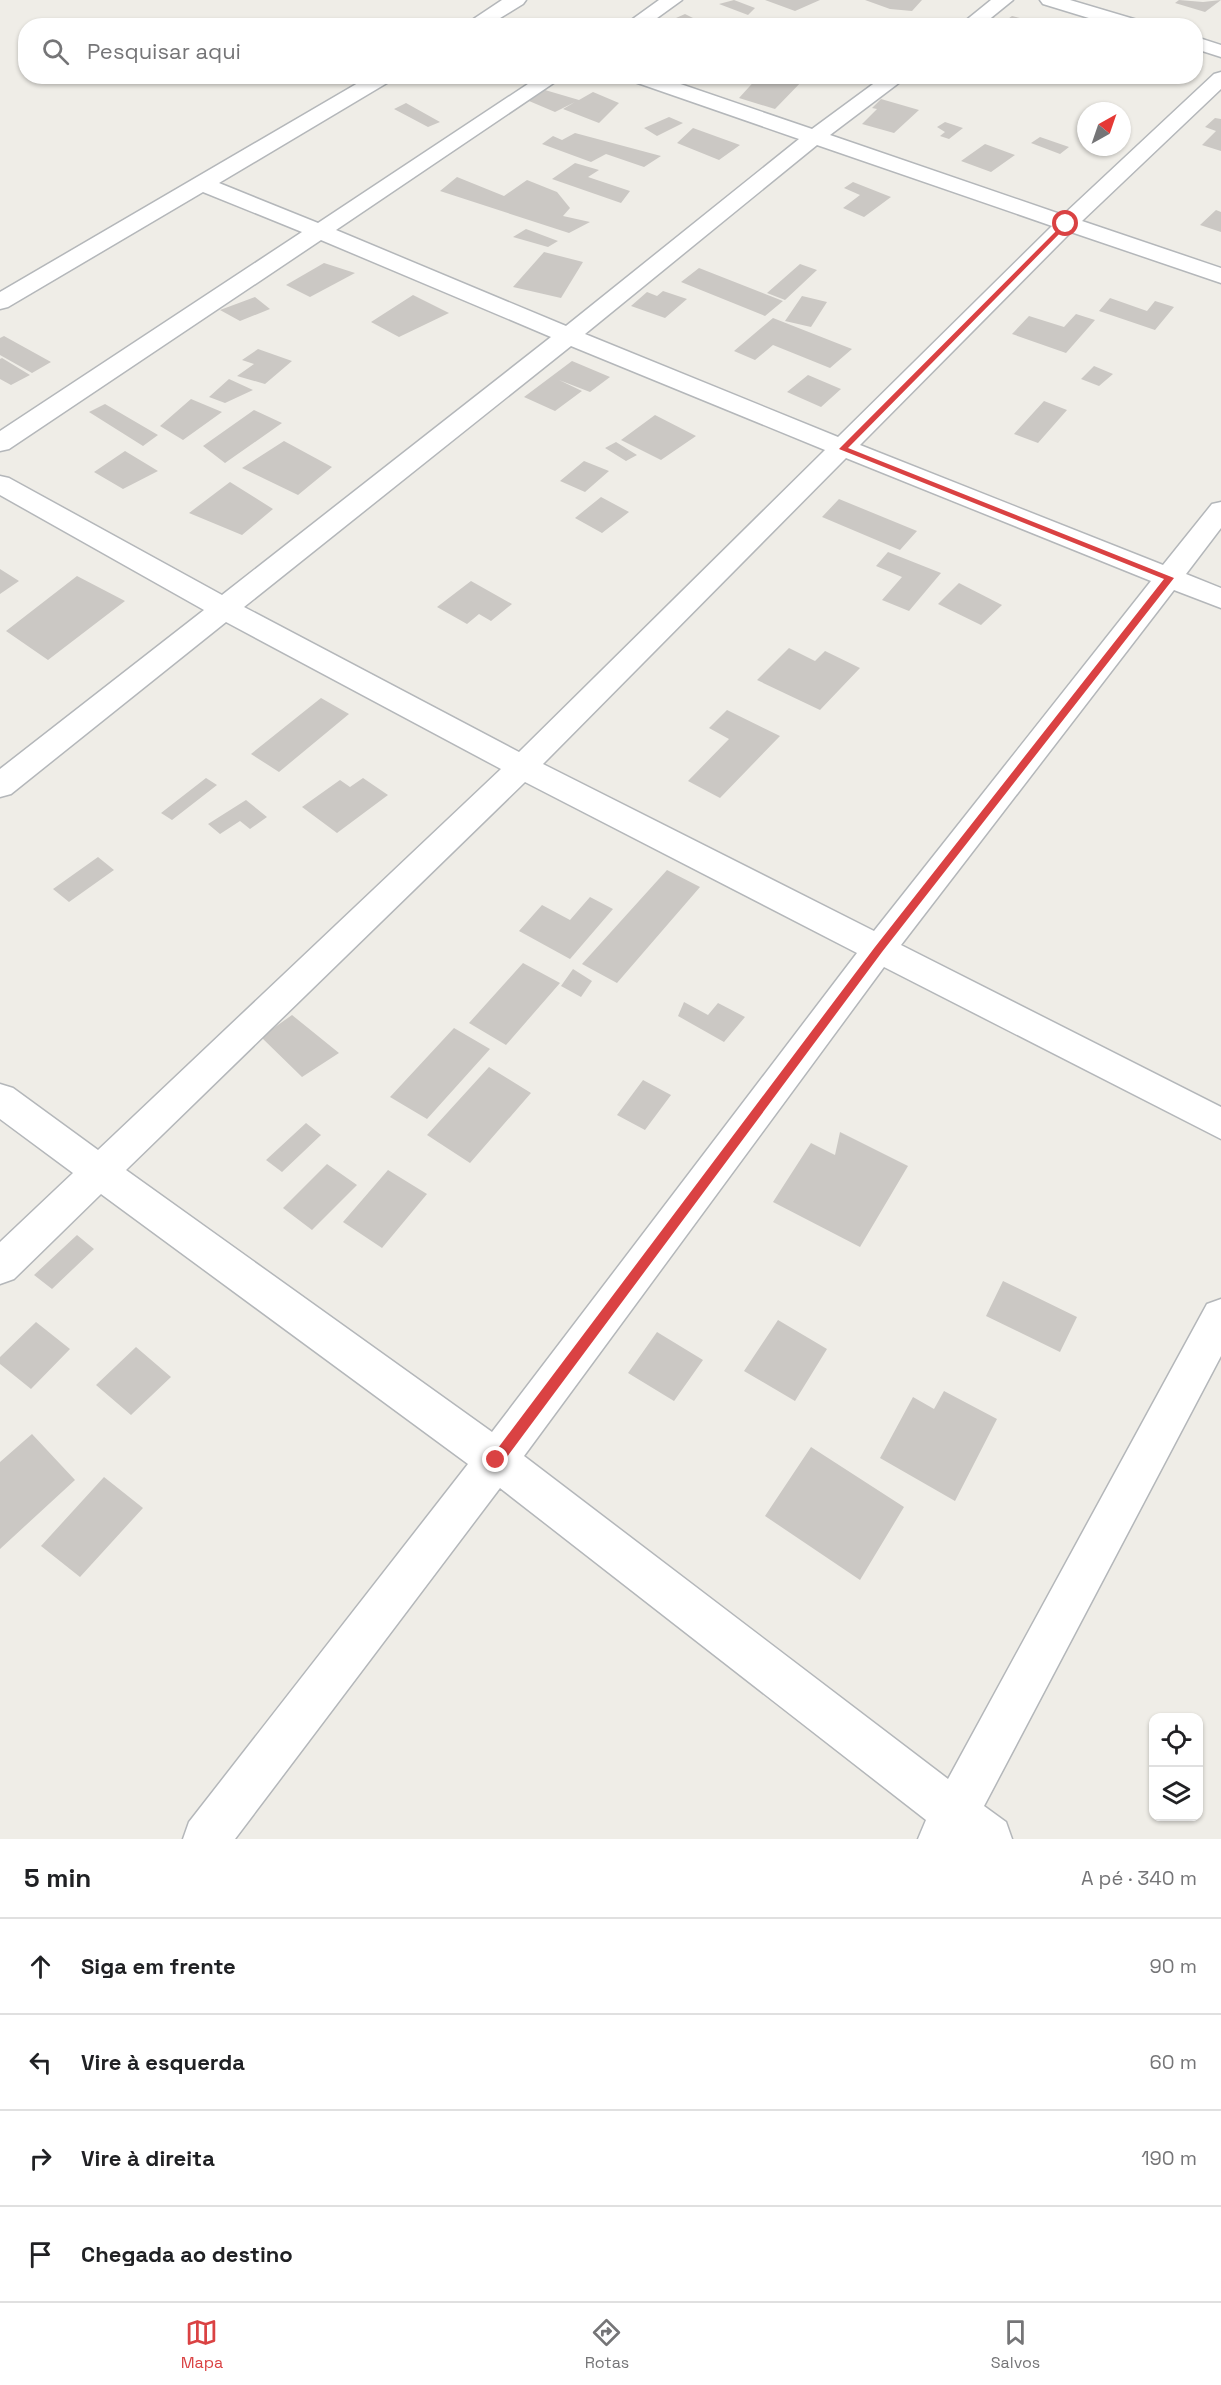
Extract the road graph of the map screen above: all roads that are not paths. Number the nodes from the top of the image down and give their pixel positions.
1 (516, 0) edge
2 (672, 0) edge
3 (1003, 0) edge
4 (1050, 0) edge
5 (1088, 4) edge
6 (487, 18) edge
7 (644, 18) edge
8 (979, 18) edge
9 (1119, 18) edge
10 (1203, 45) edge
11 (1221, 51) edge
12 (1221, 78) edge
13 (371, 84) edge
14 (542, 84) edge
15 (659, 84) edge
16 (887, 84) edge
17 (813, 138) junction
18 (202, 184) junction
19 (1066, 224) junction
20 (320, 231) junction
21 (1221, 276) edge
22 (0, 302) edge
23 (568, 336) junction
24 (0, 442) edge
25 (843, 449) junction
26 (0, 484) edge
27 (1221, 510) edge
28 (1170, 578) junction
29 (1221, 599) edge
30 (225, 609) junction
31 (522, 767) junction
32 (0, 786) edge
33 (879, 950) junction
34 (0, 1100) edge
35 (1221, 1124) edge
36 (98, 1171) junction
37 (0, 1267) edge
38 (1221, 1317) edge
39 (496, 1460) junction
40 (948, 1826) edge
41 (206, 1839) edge
42 (990, 1839) edge

1 - 6 street
2 - 7 street
3 - 8 street
4 - 5 street
5 - 9 street
10 - 11 street
12 - 19 street
13 - 18 street
14 - 20 street
15 - 17 street
16 - 17 street
17 - 19 street
17 - 23 street
18 - 20 street
18 - 22 street
19 - 21 street
19 - 25 street
20 - 23 street
20 - 24 street
23 - 25 street
23 - 30 street
25 - 28 street
25 - 31 street
26 - 30 street
27 - 28 street
28 - 29 street
28 - 33 street
30 - 31 street
30 - 32 street
31 - 33 street
31 - 36 street
33 - 35 street
33 - 39 street
34 - 36 street
36 - 37 street
36 - 39 street
38 - 40 street
39 - 40 street
39 - 41 street
40 - 42 street

